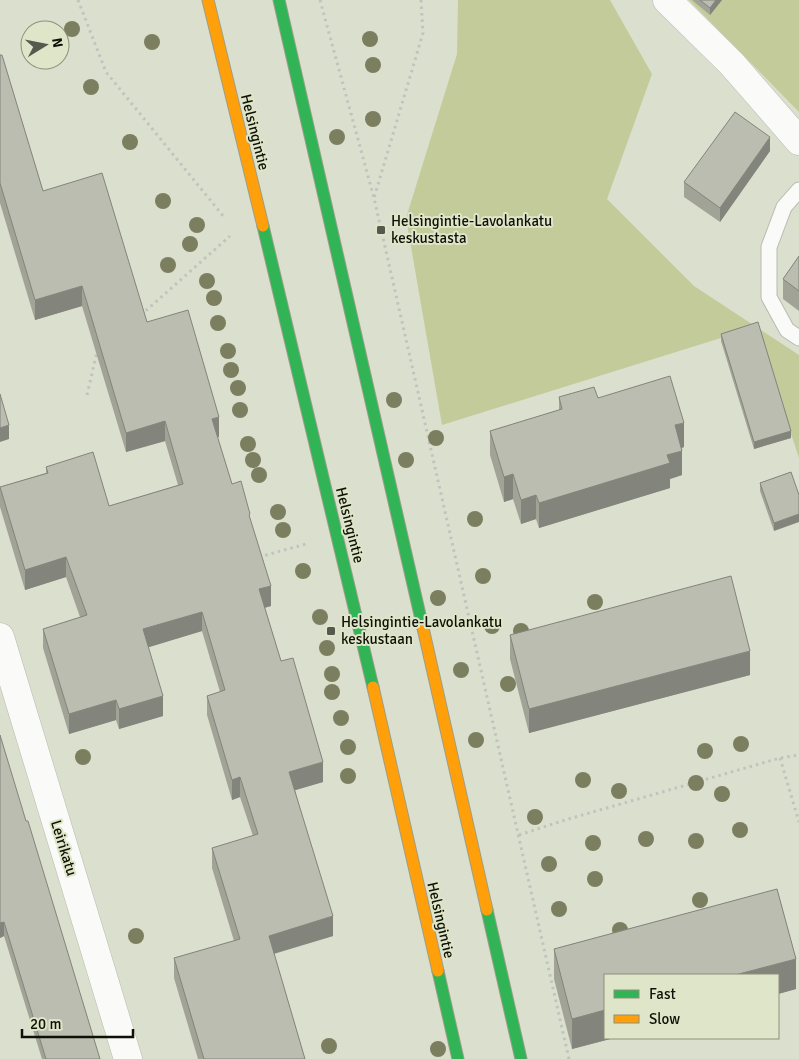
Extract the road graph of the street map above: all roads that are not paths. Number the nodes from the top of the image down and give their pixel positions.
1 (208, 0) edge
2 (279, 0) edge
3 (667, 0) edge
4 (799, 141) edge
5 (799, 190) edge
6 (799, 338) edge
7 (0, 637) edge
8 (128, 1059) edge
9 (458, 1059) edge
10 (521, 1059) edge

1 - 9 main road, Helsingintie
2 - 10 main road
3 - 4 street
5 - 6 lane
7 - 8 street, Leirikatu

